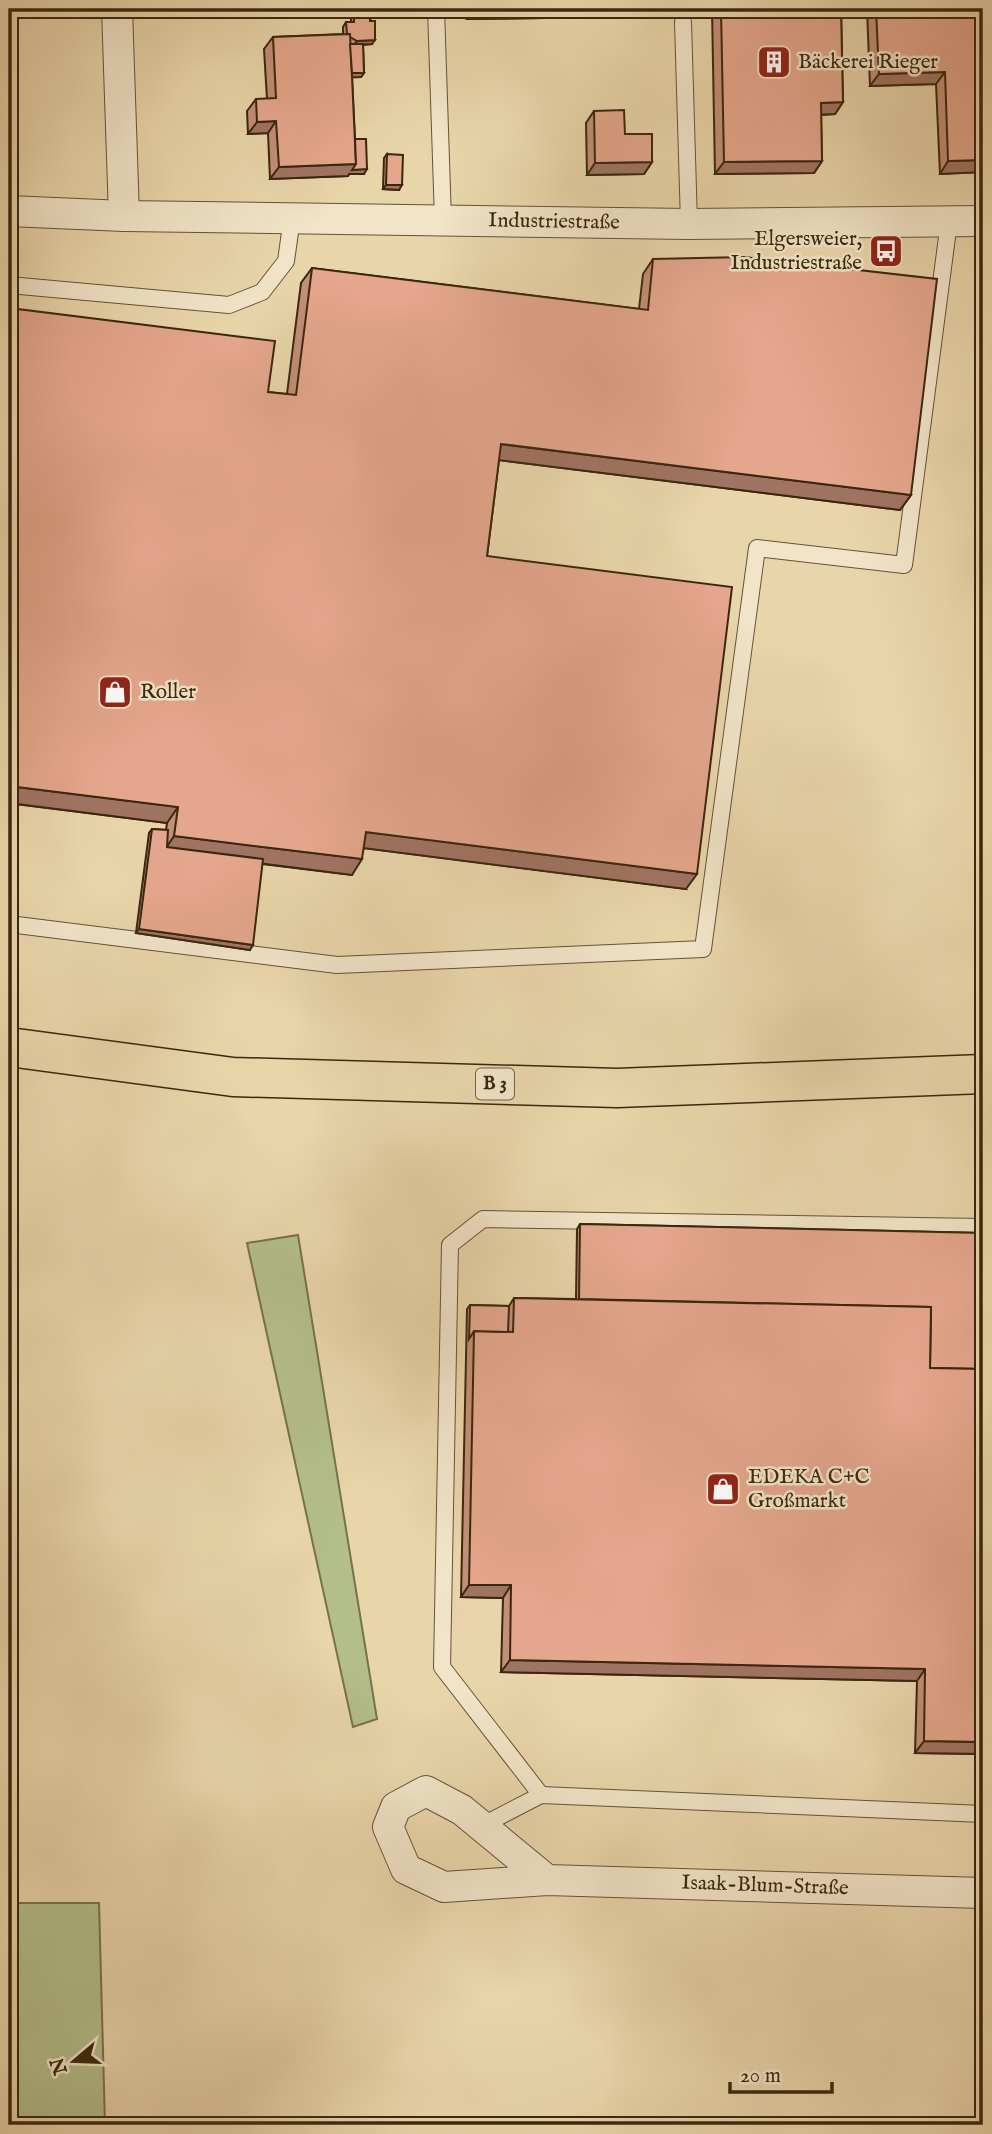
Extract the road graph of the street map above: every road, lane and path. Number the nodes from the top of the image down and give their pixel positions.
1 (117, 9) edge
2 (436, 9) edge
3 (683, 22) dead end
4 (9, 211) edge
5 (124, 216) junction
6 (292, 218) junction
7 (443, 220) junction
8 (983, 221) edge
9 (949, 222) junction
10 (689, 224) junction
11 (9, 285) edge
12 (9, 924) edge
13 (9, 1048) edge
14 (983, 1074) edge
15 (983, 1227) edge
16 (541, 1795) junction
17 (983, 1814) edge
18 (481, 1826) junction
19 (547, 1880) junction
20 (983, 1893) edge

1 - 5 street
2 - 7 lane
3 - 10 lane
4 - 5 street, Industriestraße
5 - 6 street, Industriestraße
6 - 7 street, Industriestraße
6 - 11 lane
7 - 10 street, Industriestraße
8 - 9 street, Industriestraße
9 - 10 street, Industriestraße
9 - 12 lane
13 - 14 main road, B 3
15 - 16 lane
16 - 17 lane
16 - 18 lane
18 - 19 street, Isaak-Blum-Straße
18 - 19 street, Isaak-Blum-Straße
19 - 20 street, Isaak-Blum-Straße

